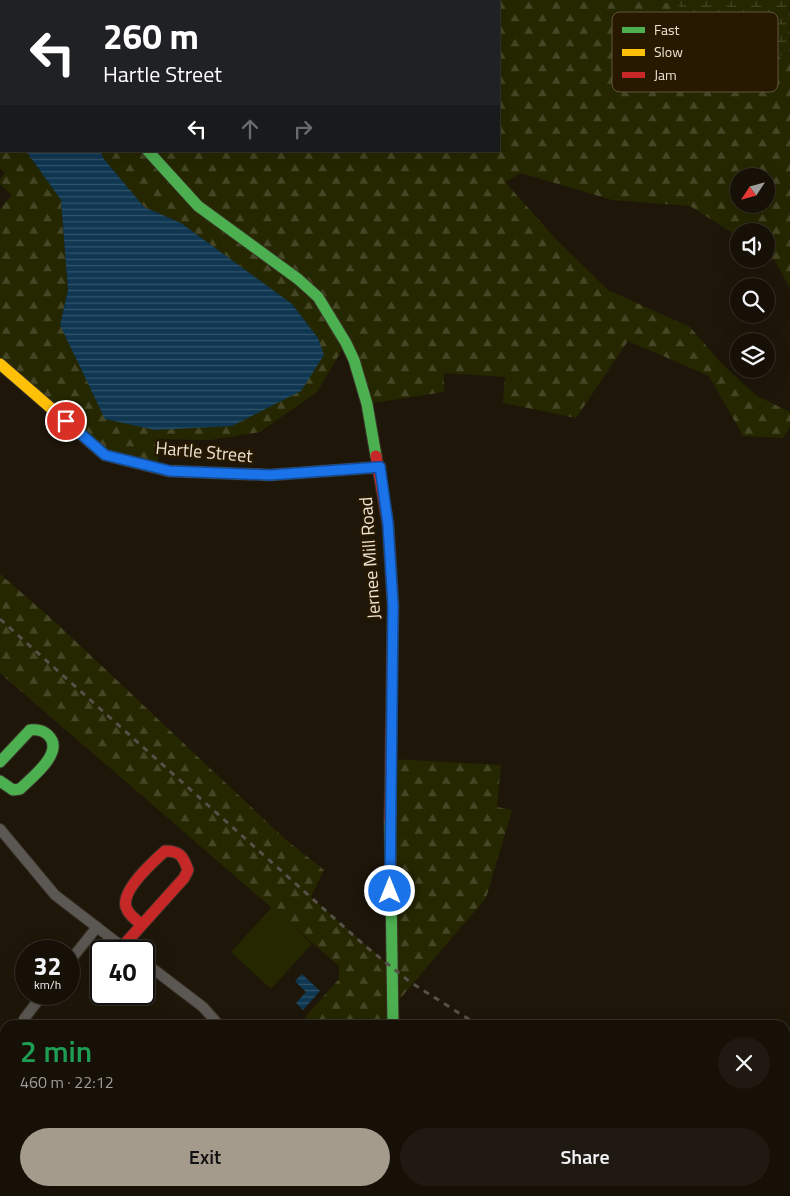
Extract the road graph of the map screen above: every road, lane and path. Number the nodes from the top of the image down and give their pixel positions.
1 (149, 152) edge
2 (0, 364) edge
3 (380, 467) junction
4 (0, 762) edge
5 (0, 781) edge
6 (1, 834) edge
7 (141, 924) junction
8 (97, 927) junction
9 (114, 940) edge
10 (131, 940) edge
11 (80, 948) edge
12 (155, 970) edge
13 (35, 1005) edge
14 (24, 1020) edge
15 (214, 1020) edge
16 (393, 1020) edge

1 - 3 street, Jernee Mill Road
2 - 3 street, Hartle Street
3 - 16 street, Jernee Mill Road
4 - 5 street
6 - 8 street
7 - 7 street
7 - 10 street
8 - 9 street
8 - 11 street
12 - 15 street
13 - 14 street

